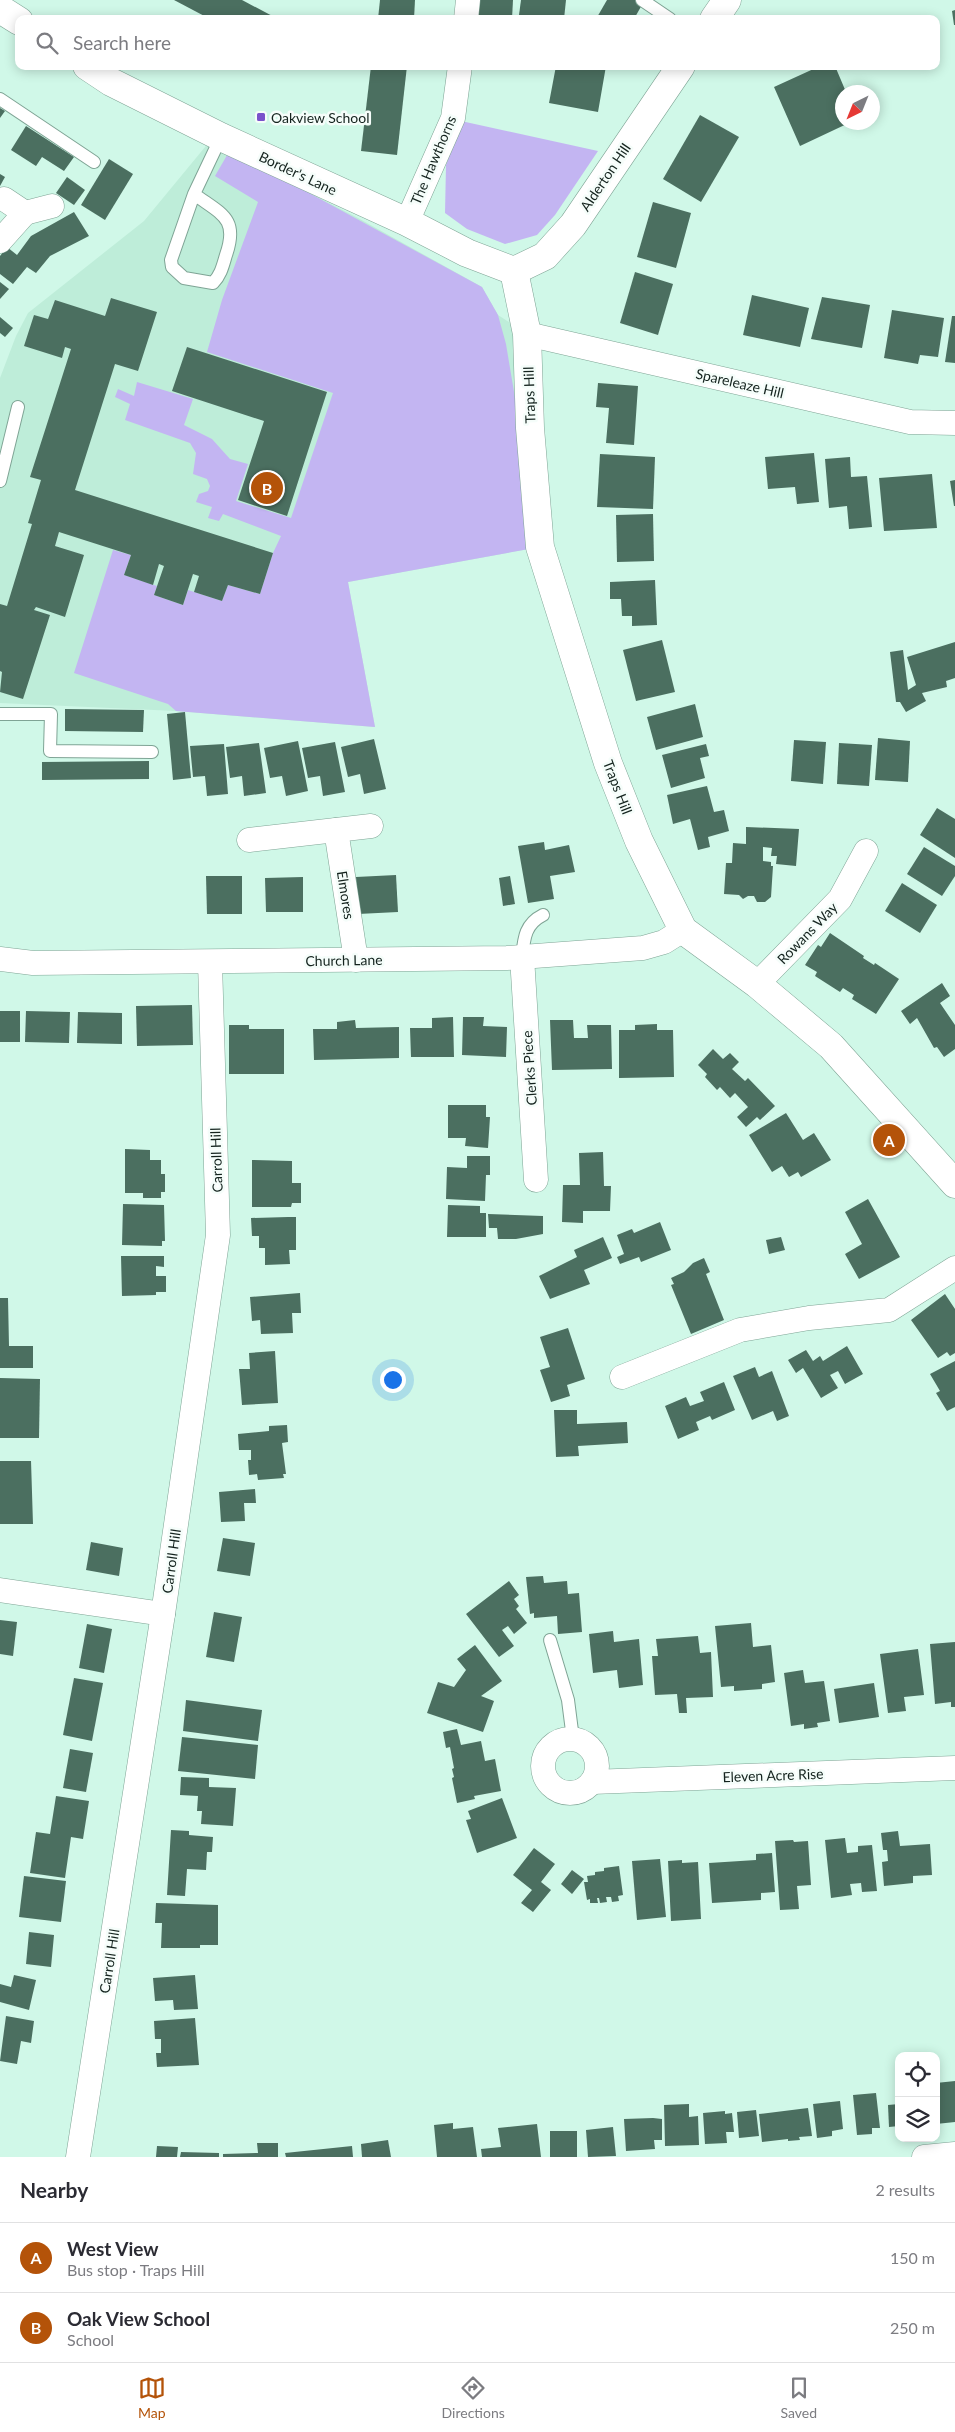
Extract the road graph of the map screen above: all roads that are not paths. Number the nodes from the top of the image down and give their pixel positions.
1 (468, 0) edge
2 (642, 0) edge
3 (728, 0) edge
4 (0, 8) edge
5 (466, 15) edge
6 (664, 15) edge
7 (717, 15) edge
8 (15, 18) edge
9 (93, 70) edge
10 (459, 70) edge
11 (678, 70) edge
12 (0, 99) edge
13 (222, 137) junction
14 (94, 162) dead end
15 (194, 194) junction
16 (4, 199) dead end
17 (52, 206) dead end
18 (25, 213) junction
19 (407, 222) junction
20 (0, 241) edge
21 (514, 271) junction
22 (527, 334) junction
23 (18, 407) dead end
24 (955, 423) edge
25 (0, 480) edge
26 (0, 714) edge
27 (152, 752) dead end
28 (371, 826) dead end
29 (336, 830) junction
30 (249, 840) dead end
31 (866, 852) dead end
32 (543, 915) dead end
33 (683, 930) junction
34 (522, 957) junction
35 (0, 959) edge
36 (356, 960) junction
37 (210, 962) junction
38 (757, 984) junction
39 (536, 1180) dead end
40 (955, 1184) edge
41 (955, 1268) edge
42 (622, 1377) dead end
43 (0, 1590) edge
44 (163, 1614) junction
45 (550, 1640) dead end
46 (574, 1739) junction
47 (955, 1768) edge
48 (592, 1782) junction
49 (955, 2154) edge
50 (78, 2157) edge
51 (924, 2157) edge

1 - 5 street
2 - 6 lane
3 - 7 street
4 - 8 street
9 - 13 street, Border's Lane
10 - 19 street, The Hawthorns
11 - 21 street, Alderton Hill
12 - 14 lane
13 - 15 lane
13 - 19 street, Border's Lane
15 - 15 lane
16 - 18 street
17 - 18 street
18 - 20 street
19 - 21 street, Border's Lane
21 - 22 street, Traps Hill
22 - 24 street, Spareleaze Hill
22 - 33 street, Traps Hill
23 - 25 lane
26 - 27 lane
28 - 29 street
29 - 30 street
29 - 36 street, Elmores
31 - 38 street, Rowans Way
32 - 34 lane
33 - 34 street, Church Lane
33 - 38 street, Traps Hill
34 - 36 street, Church Lane
34 - 39 street, Clerks Piece
35 - 37 street, Church Lane
36 - 37 street, Church Lane
37 - 44 street, Carroll Hill
38 - 40 street, Traps Hill
41 - 42 street
43 - 44 street
44 - 50 street, Carroll Hill
45 - 46 lane
46 - 48 street
46 - 48 street
47 - 48 street, Eleven Acre Rise
49 - 51 street

